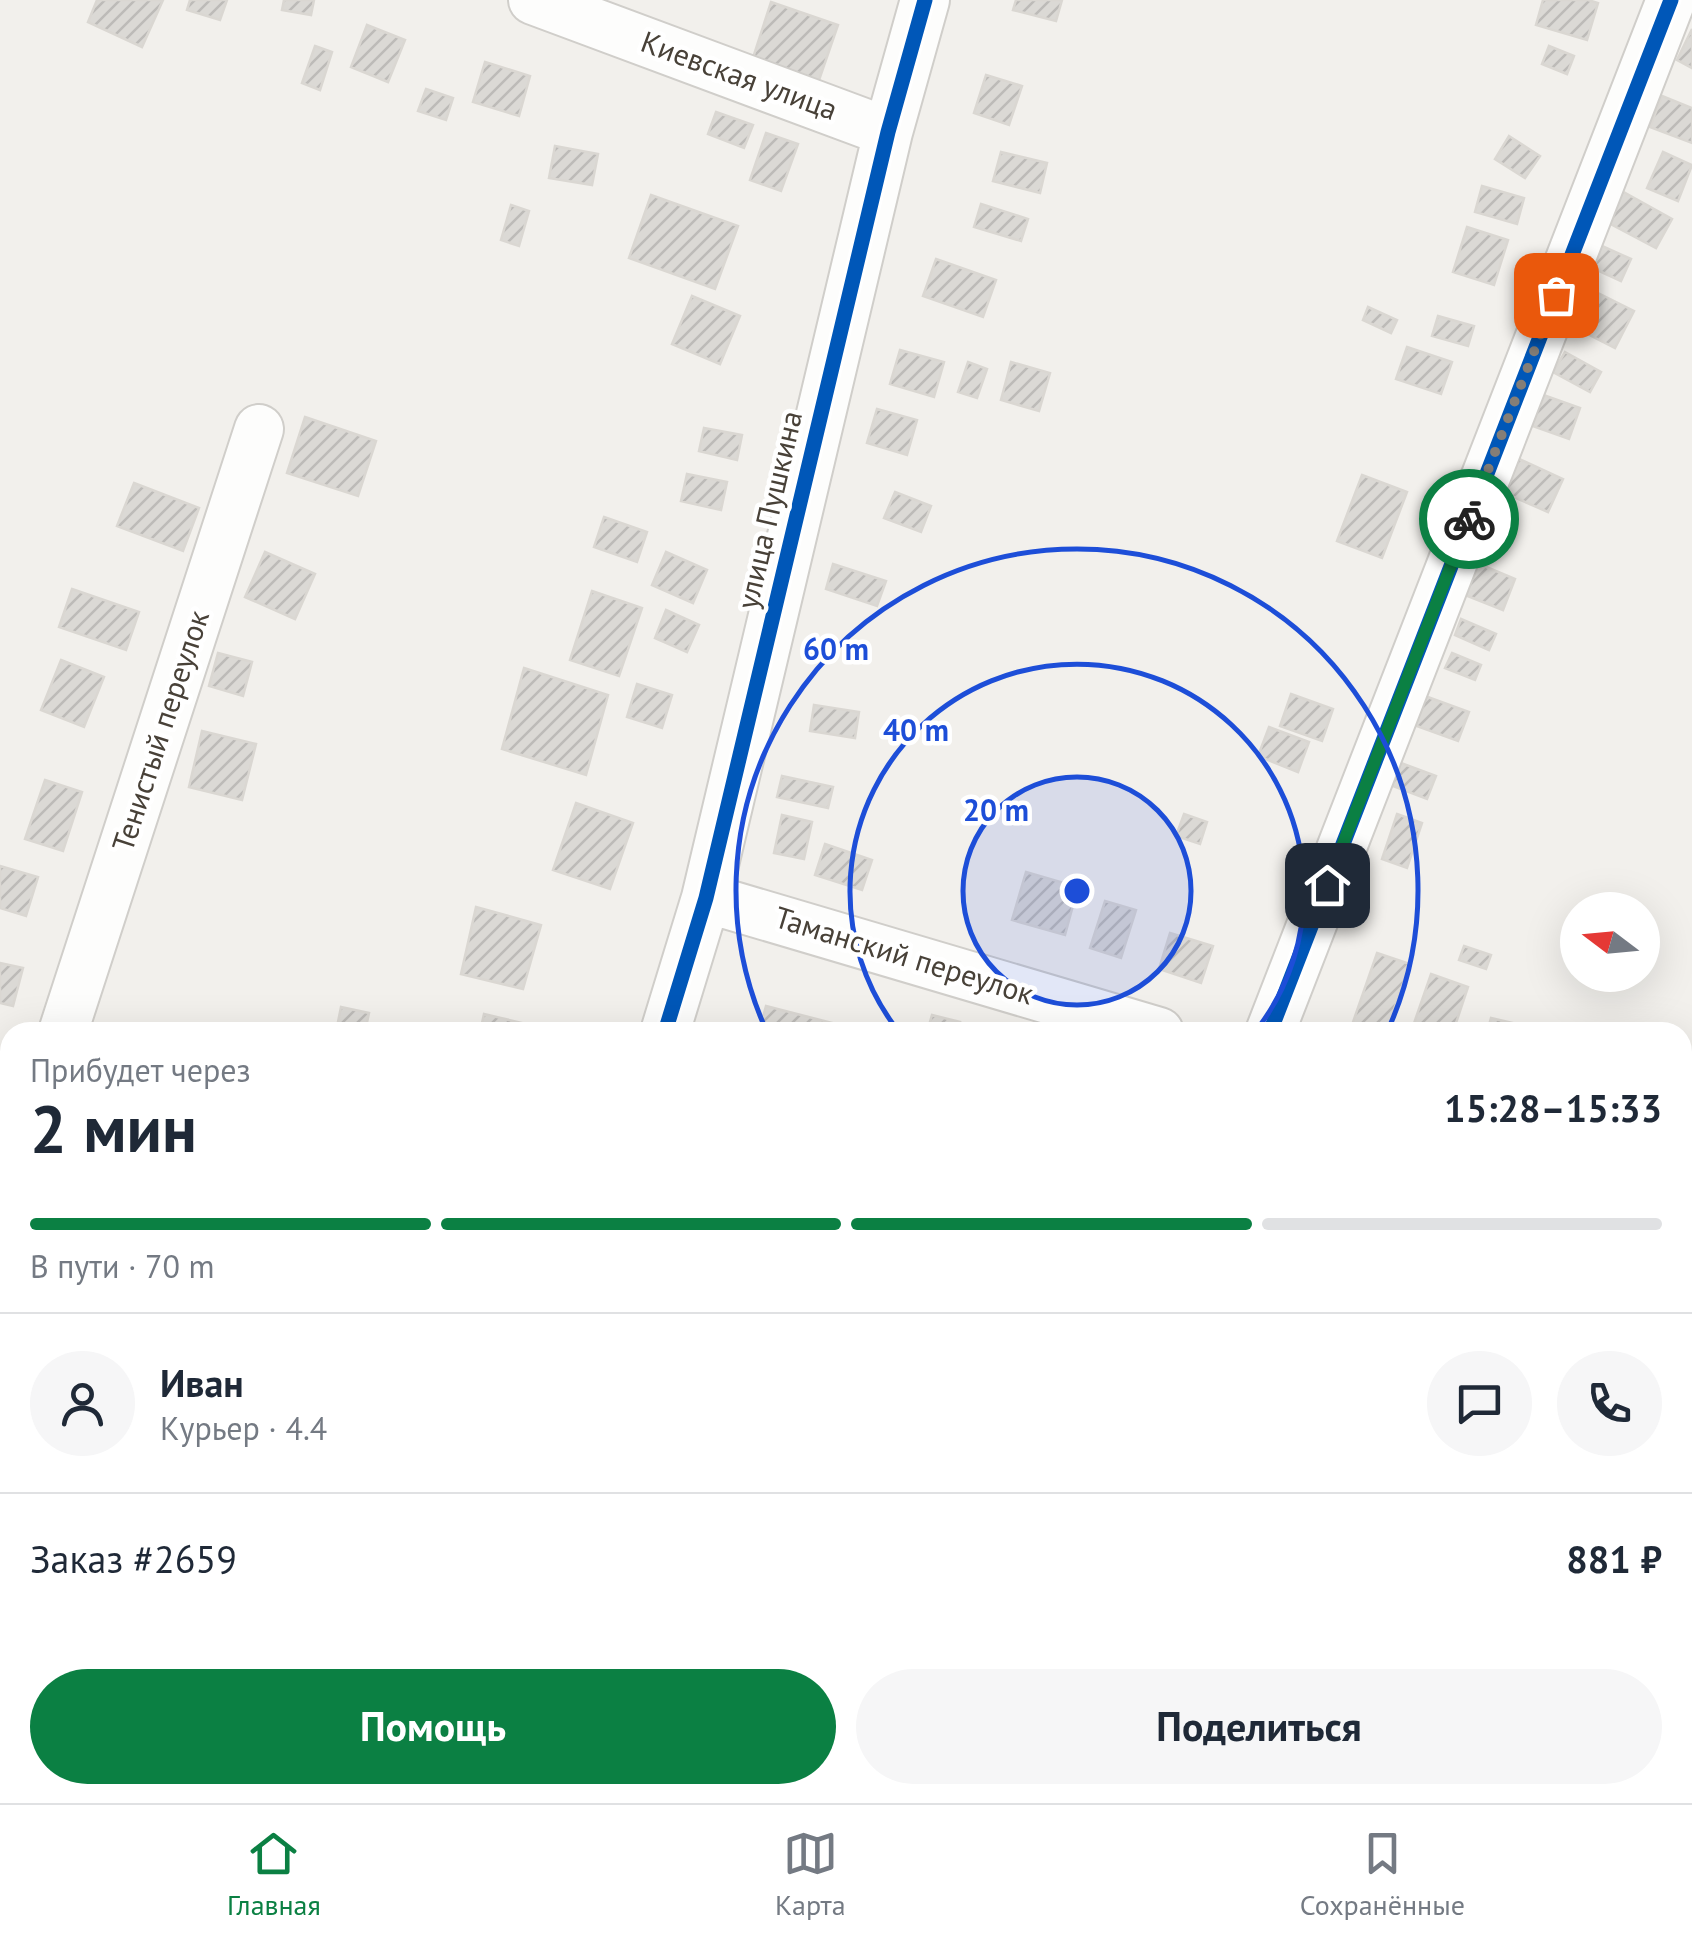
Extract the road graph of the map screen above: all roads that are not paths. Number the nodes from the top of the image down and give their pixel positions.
1 (533, 0) edge
2 (925, 0) edge
3 (1671, 0) edge
4 (888, 132) junction
5 (259, 429) dead end
6 (706, 898) junction
7 (67, 1022) edge
8 (668, 1022) edge
9 (1125, 1022) edge
10 (1274, 1022) edge

1 - 4 street, Киевская улица
2 - 4 street, улица Пушкина
3 - 10 street
4 - 6 street, улица Пушкина
5 - 7 street, Тенистый переулок
6 - 8 street, улица Пушкина
6 - 9 street, Таманский переулок

